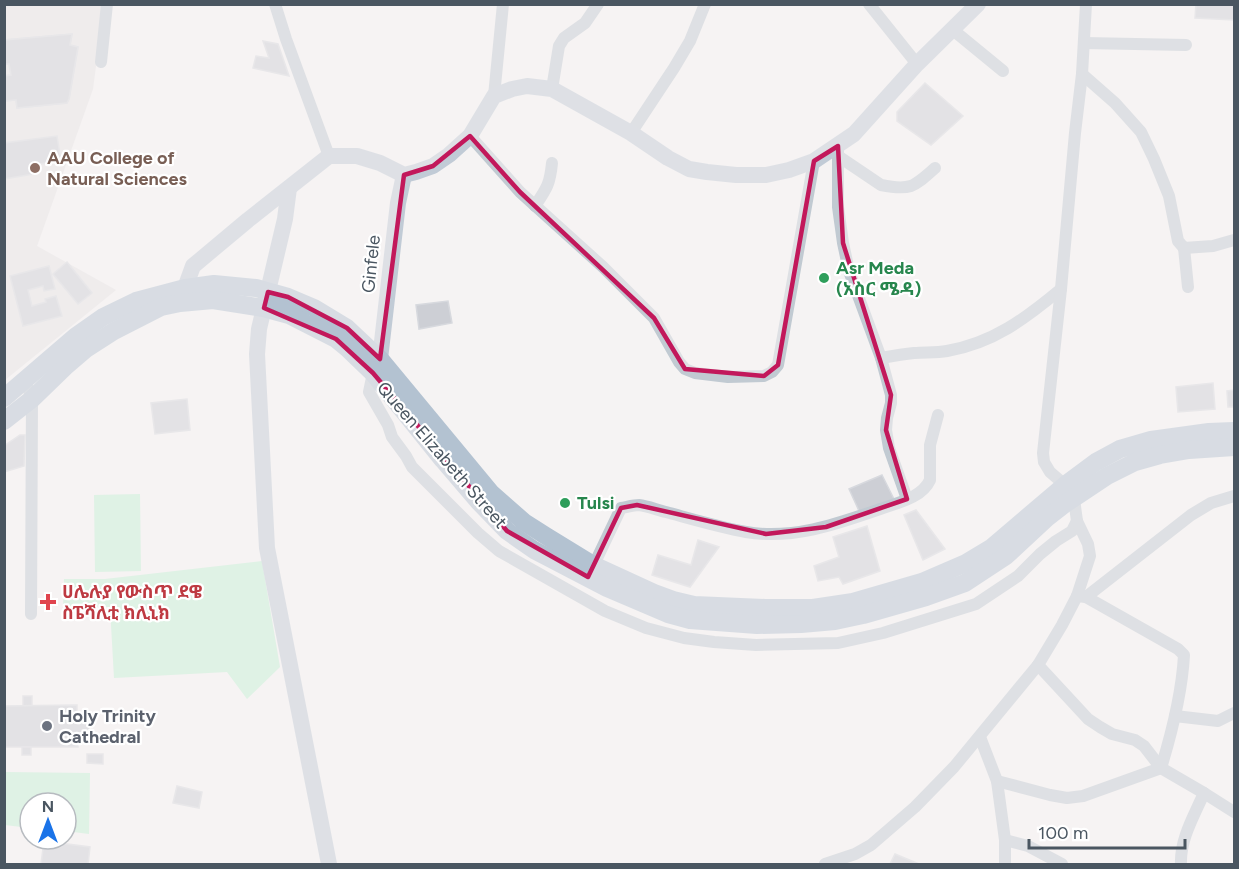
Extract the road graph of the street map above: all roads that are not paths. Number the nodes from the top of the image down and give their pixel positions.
1 (107, 4) edge
2 (275, 4) edge
3 (503, 4) edge
4 (598, 4) edge
5 (705, 4) edge
6 (869, 4) edge
7 (978, 4) edge
8 (1086, 4) edge
9 (953, 30) junction
10 (1084, 43) junction
11 (1186, 45) dead end
12 (101, 62) dead end
13 (917, 64) junction
14 (1003, 71) dead end
15 (1082, 74) junction
16 (552, 89) junction
17 (494, 96) junction
18 (631, 133) junction
19 (470, 136) junction
20 (838, 151) junction
21 (329, 156) junction
22 (814, 161) junction
23 (552, 162) dead end
24 (935, 168) dead end
25 (404, 175) junction
26 (289, 188) junction
27 (535, 206) junction
28 (1234, 240) edge
29 (1184, 248) junction
30 (1188, 287) dead end
31 (185, 288) junction
32 (1061, 289) junction
33 (214, 292) junction
34 (881, 358) junction
35 (376, 366) junction
36 (25, 380) junction
37 (4, 398) edge
38 (32, 399) junction
39 (938, 415) dead end
40 (4, 421) edge
41 (1234, 431) edge
42 (1234, 447) edge
43 (1069, 492) junction
44 (1234, 496) edge
45 (907, 500) junction
46 (1077, 521) junction
47 (590, 571) junction
48 (1081, 596) junction
49 (31, 614) dead end
50 (1038, 665) junction
51 (1234, 713) edge
52 (1175, 716) junction
53 (980, 737) junction
54 (1161, 768) junction
55 (997, 781) junction
56 (1204, 793) junction
57 (1234, 812) edge
58 (1005, 840) junction
59 (857, 859) edge
60 (329, 864) edge
61 (825, 864) edge
62 (1005, 864) edge
63 (1062, 864) edge
64 (1181, 864) edge

1 - 12 street
2 - 21 street
3 - 17 street
4 - 16 street
5 - 18 street
6 - 13 street
7 - 9 street
8 - 10 street
9 - 13 street
9 - 14 street
10 - 11 street
10 - 15 street
13 - 20 street
15 - 29 street
15 - 32 street
16 - 17 street
16 - 18 street
17 - 19 street
18 - 22 street
19 - 25 street
19 - 27 street
20 - 22 street
20 - 24 street
20 - 34 street
21 - 25 street
21 - 26 street
22 - 27 street
23 - 27 street
25 - 35 street, Ginfele
26 - 31 street
26 - 60 street
28 - 29 street
29 - 30 street
31 - 33 main road, Queen Elizabeth Street
31 - 36 main road, Queen Elizabeth Street
32 - 34 street
32 - 43 street
33 - 35 main road, Queen Elizabeth Street
33 - 38 main road, Queen Elizabeth Street
34 - 45 street
35 - 46 street
35 - 47 main road, Queen Elizabeth Street
36 - 37 main road, Queen Elizabeth Street
36 - 38 street
38 - 40 main road, Queen Elizabeth Street
38 - 49 street
39 - 45 street
41 - 43 main road, Queen Elizabeth Street
42 - 43 main road, Queen Elizabeth Street
43 - 46 street
43 - 47 main road, Queen Elizabeth Street
44 - 48 street
45 - 47 street
46 - 48 street
48 - 50 street
48 - 52 street
50 - 53 street
50 - 54 street
51 - 52 street
52 - 54 street
53 - 55 street
53 - 59 street
54 - 55 street
54 - 56 street
55 - 58 street
56 - 57 street
56 - 64 street
58 - 62 street
58 - 63 street
59 - 61 street

